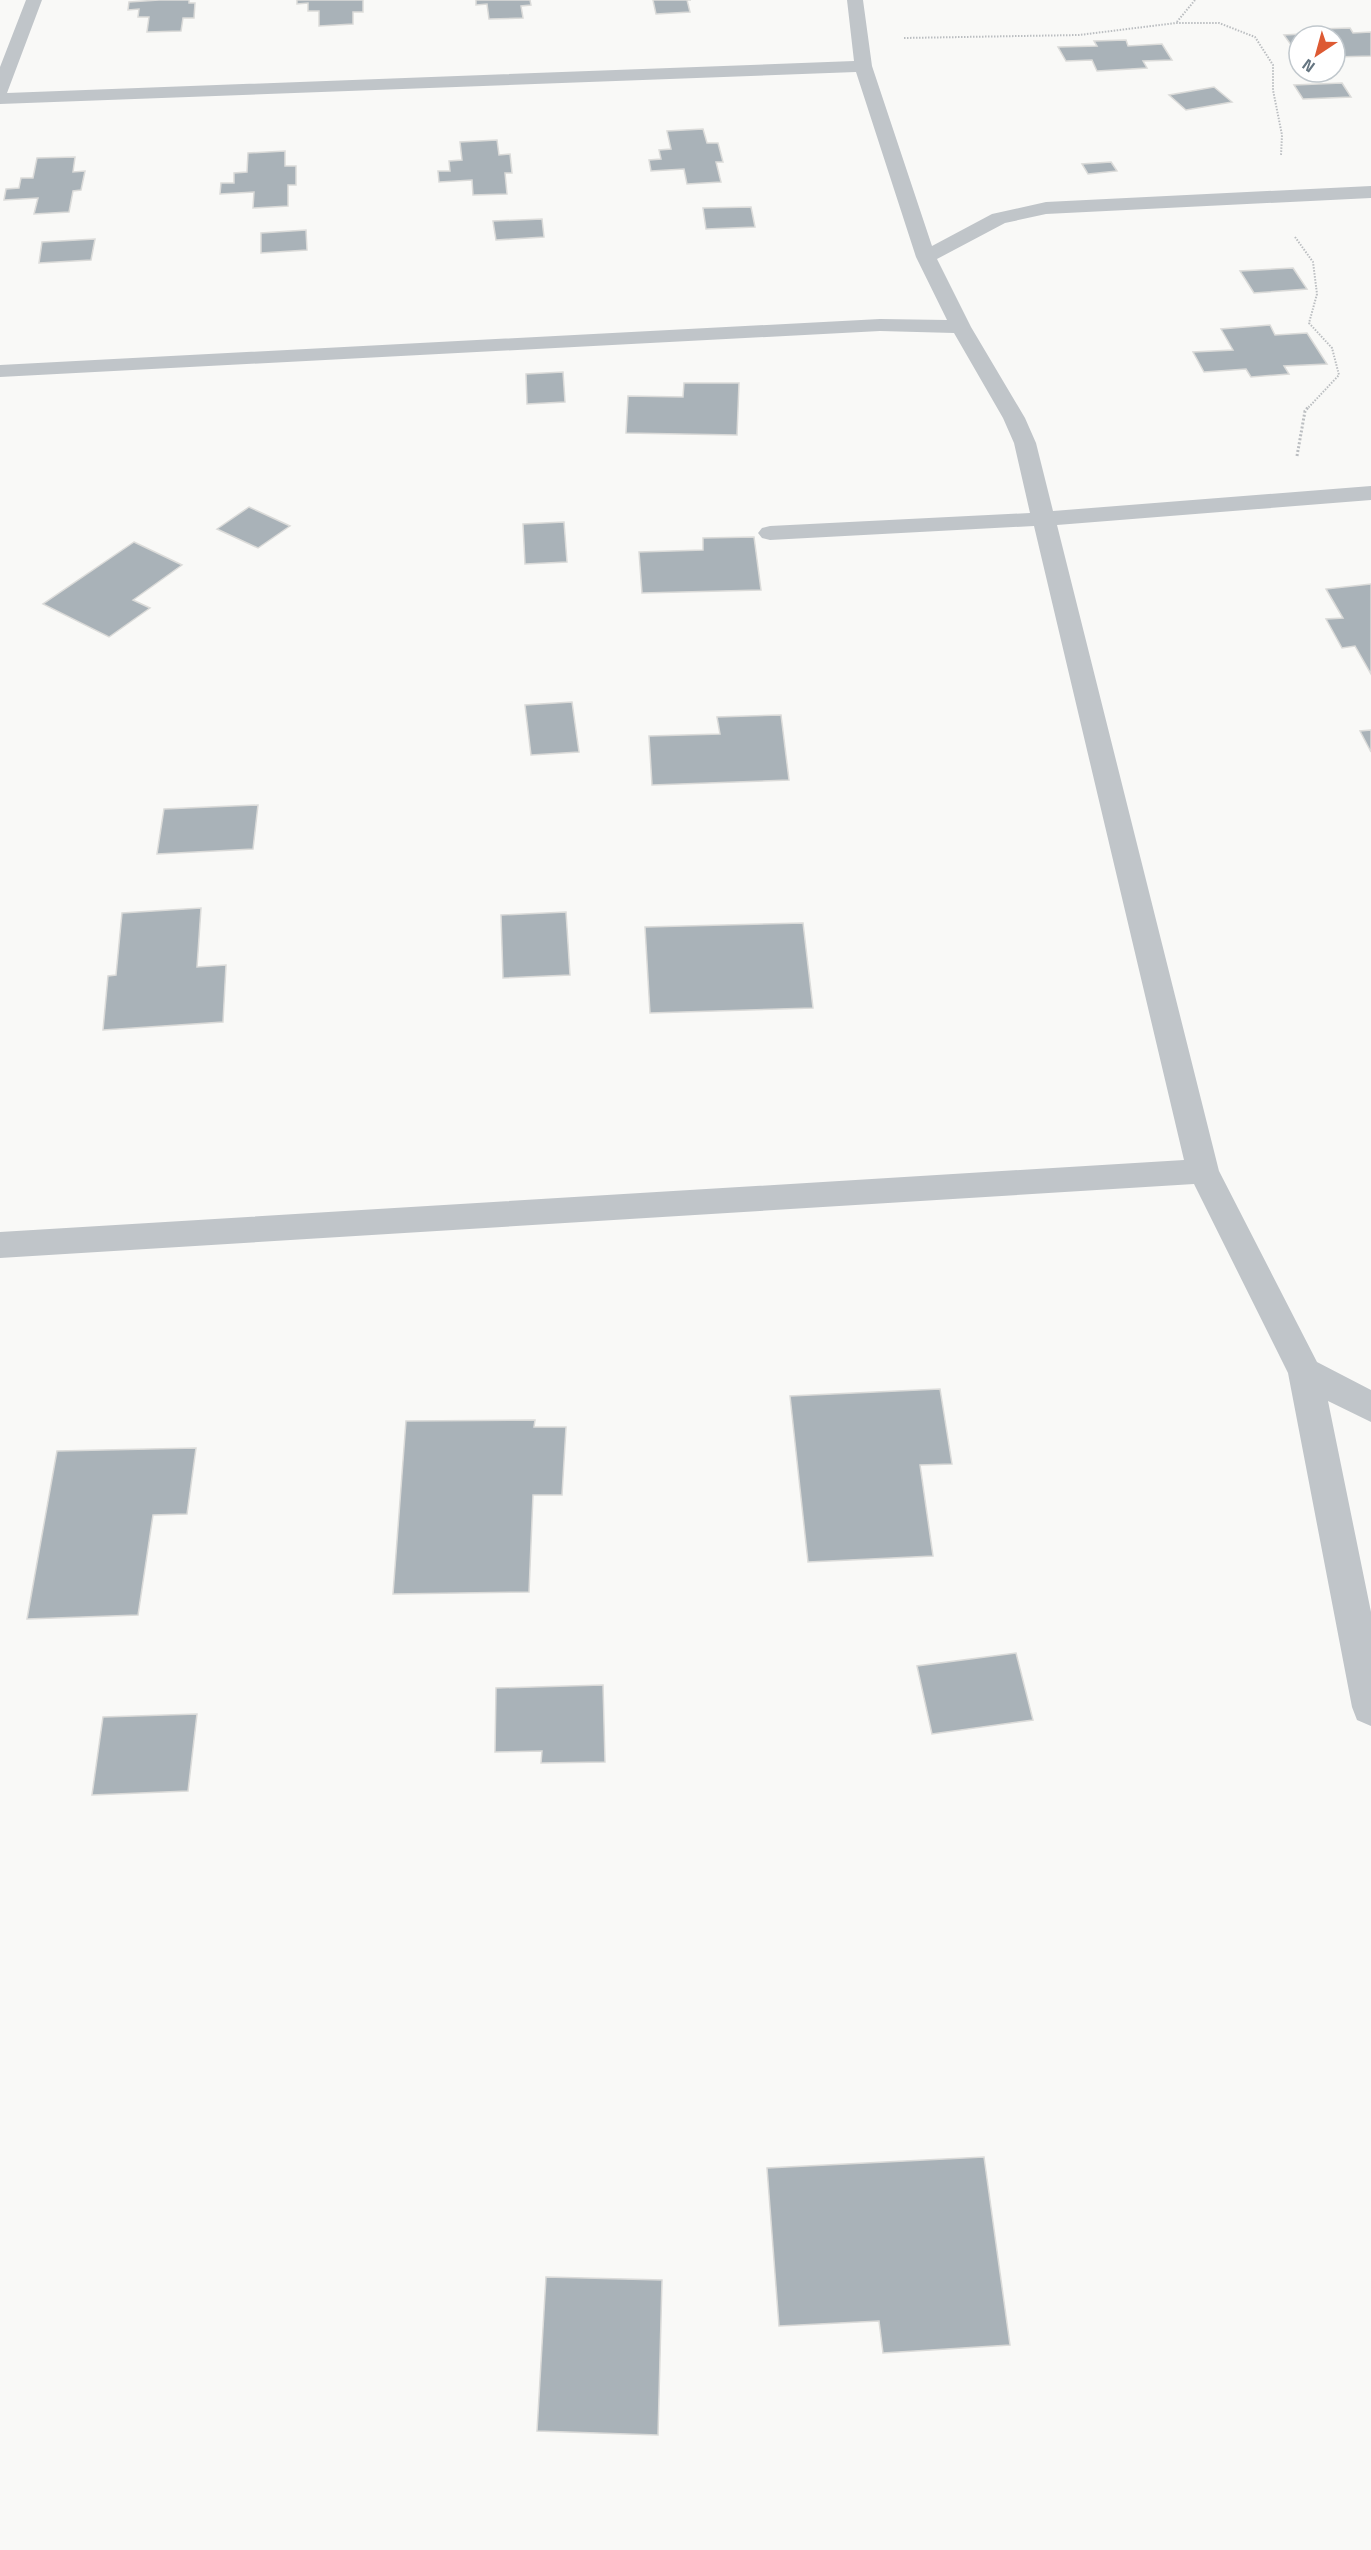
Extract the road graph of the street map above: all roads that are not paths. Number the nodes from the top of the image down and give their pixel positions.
1 (34, 0) edge
2 (855, 0) edge
3 (861, 53) junction
4 (0, 92) edge
5 (0, 99) edge
6 (1371, 192) edge
7 (926, 257) junction
8 (961, 327) junction
9 (0, 371) edge
10 (1371, 493) edge
11 (1042, 517) junction
12 (770, 533) dead end
13 (1203, 1171) junction
14 (0, 1245) edge
15 (1305, 1372) junction
16 (1371, 1407) edge
17 (1371, 1707) edge

1 - 4 street
2 - 3 street
3 - 5 street
3 - 7 street
6 - 7 street
7 - 8 street
8 - 9 street
8 - 11 street
10 - 11 street
11 - 12 street
11 - 13 street
13 - 14 street
13 - 15 street
15 - 16 street
15 - 17 street

